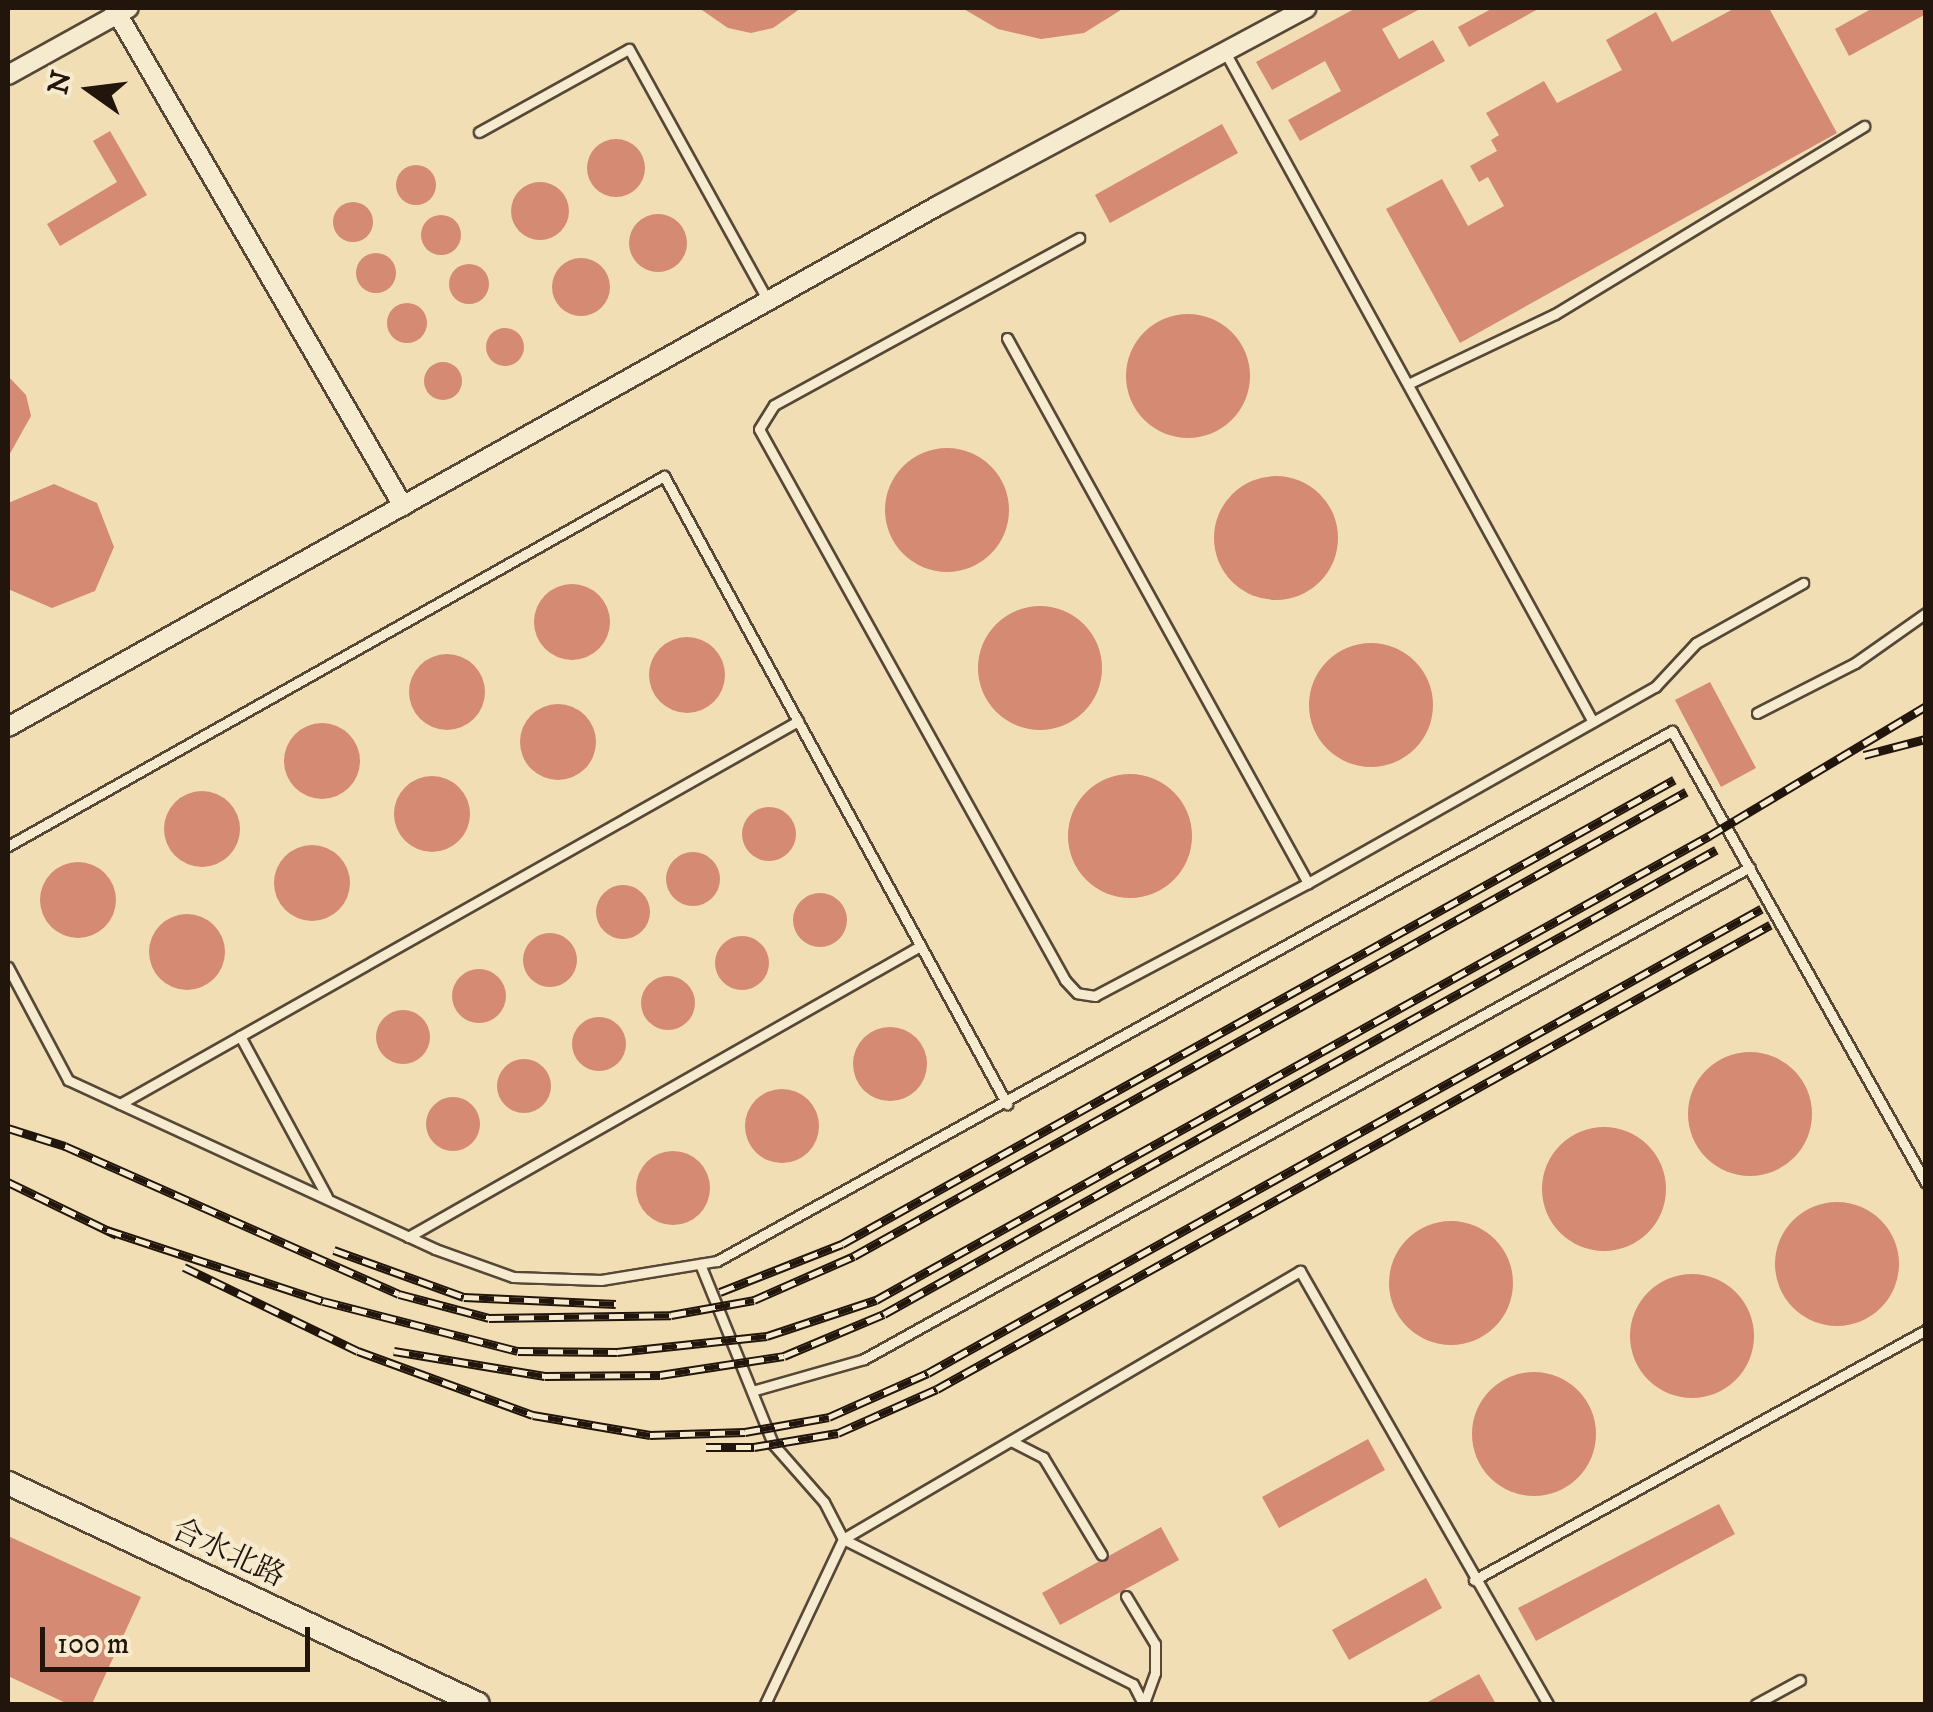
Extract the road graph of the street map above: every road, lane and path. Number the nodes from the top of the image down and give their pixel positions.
1 (1307, 8) edge
2 (120, 10) edge
3 (1225, 52) junction
4 (8, 76) edge
5 (1864, 126) dead end
6 (480, 132) dead end
7 (1080, 238) dead end
8 (768, 301) junction
9 (1007, 338) dead end
10 (1408, 384) junction
11 (402, 506) junction
12 (1802, 582) dead end
13 (1926, 613) edge
14 (1757, 713) dead end
15 (798, 721) junction
16 (1594, 722) junction
17 (8, 727) edge
18 (8, 846) edge
19 (1750, 867) junction
20 (1308, 883) junction
21 (920, 946) junction
22 (8, 967) edge
23 (240, 1036) junction
24 (120, 1104) junction
25 (1007, 1104) junction
26 (1926, 1183) edge
27 (328, 1200) junction
28 (408, 1237) junction
29 (700, 1264) junction
30 (1926, 1330) edge
31 (752, 1390) junction
32 (1013, 1442) junction
33 (8, 1483) edge
34 (843, 1539) junction
35 (1102, 1555) dead end
36 (1474, 1580) junction
37 (1126, 1596) dead end
38 (1800, 1680) dead end
39 (1544, 1701) edge
40 (1144, 1702) edge
41 (478, 1704) edge
42 (765, 1704) edge
43 (1756, 1704) edge

1 - 3 street
2 - 4 street
2 - 11 street
3 - 8 street
3 - 10 lane
5 - 10 lane
6 - 8 lane
7 - 20 lane
8 - 11 street
9 - 20 lane
10 - 16 lane
11 - 17 street
12 - 16 lane
13 - 14 lane
15 - 18 lane
15 - 21 lane
15 - 23 lane
16 - 20 lane
19 - 25 lane
19 - 26 lane
19 - 31 lane
21 - 25 lane
21 - 28 lane
22 - 24 lane
23 - 24 lane
23 - 27 lane
24 - 27 lane
25 - 29 lane
27 - 28 lane
28 - 29 lane
29 - 31 lane
30 - 36 lane
31 - 34 lane
32 - 34 lane
32 - 35 lane
32 - 36 lane
33 - 41 street, 合水北路
34 - 40 lane
34 - 42 lane
36 - 39 lane
37 - 40 lane
38 - 43 lane

